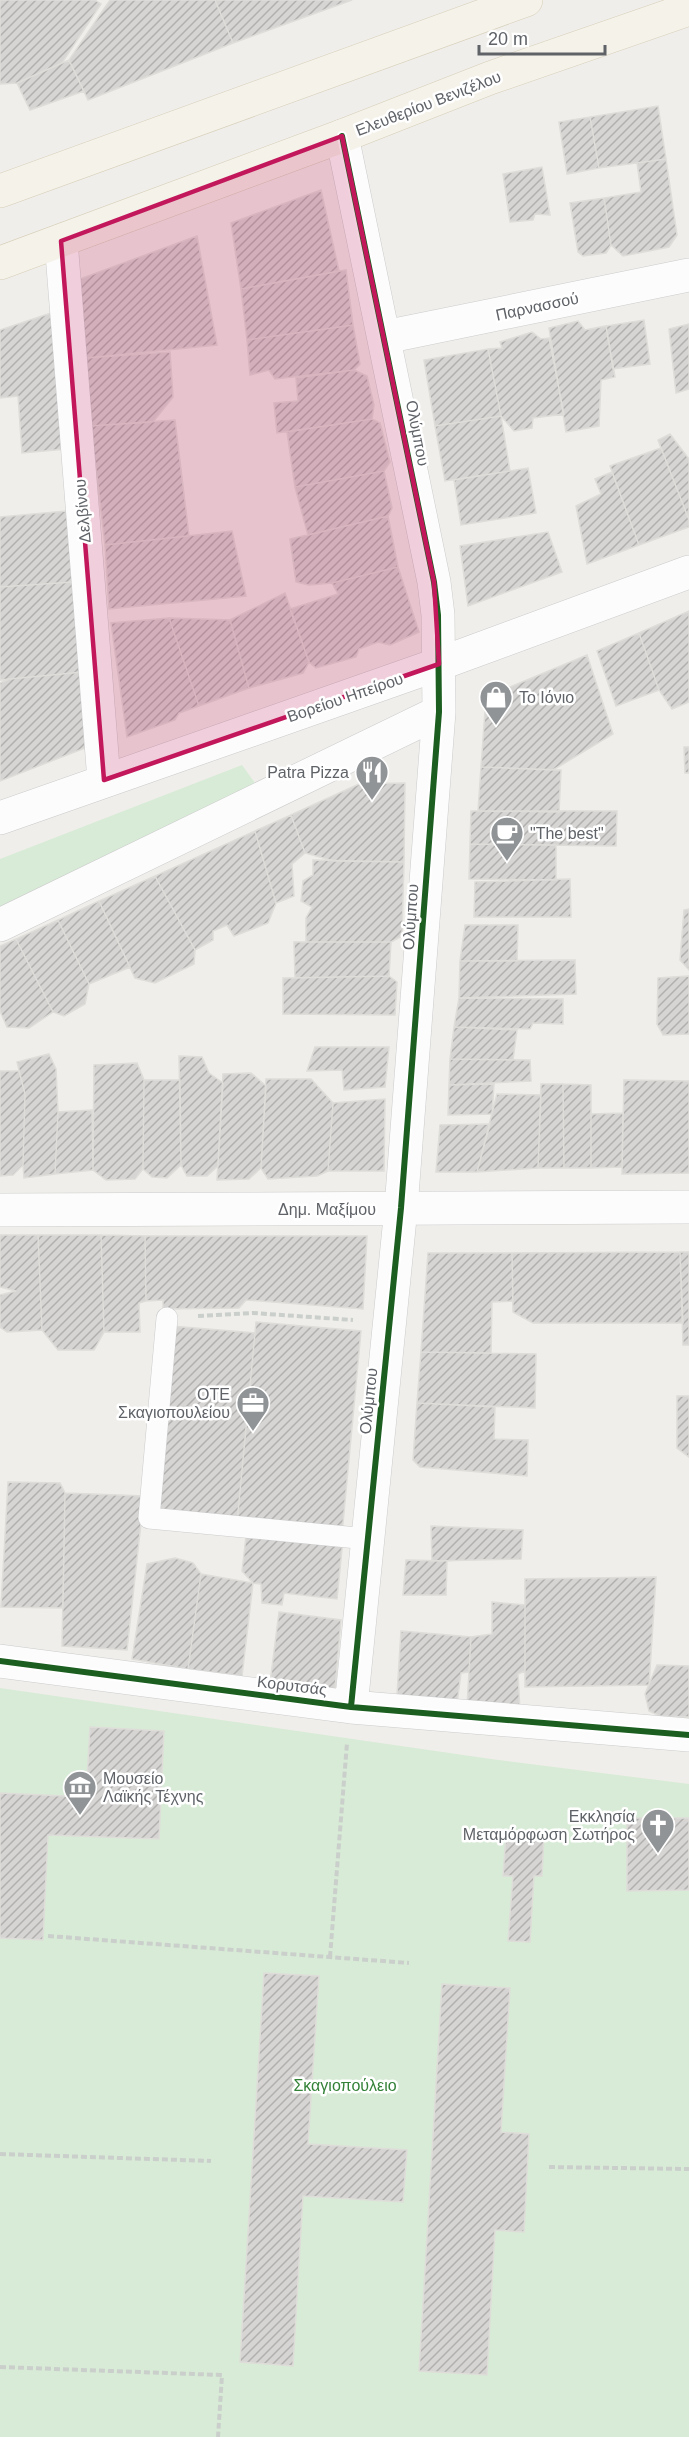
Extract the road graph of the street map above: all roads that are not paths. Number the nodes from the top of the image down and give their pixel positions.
1 (526, 0) edge
2 (689, 9) edge
3 (342, 136) junction
4 (0, 191) edge
5 (61, 241) junction
6 (0, 263) edge
7 (689, 275) edge
8 (385, 337) junction
9 (689, 572) edge
10 (439, 664) junction
11 (439, 712) junction
12 (104, 780) junction
13 (0, 818) edge
14 (0, 926) edge
15 (689, 1207) edge
16 (401, 1208) junction
17 (0, 1210) edge
18 (167, 1318) road end
19 (368, 1539) junction
20 (0, 1661) edge
21 (351, 1707) junction
22 (689, 1735) edge

1 - 4 main road
2 - 3 main road, Ελευθερίου Βενιζέλου
3 - 5 main road, Ελευθερίου Βενιζέλου
3 - 8 street, Ολύμπου
5 - 6 main road, Ελευθερίου Βενιζέλου
5 - 12 street, Δελβίνου
7 - 8 street, Παρνασσού
8 - 10 street, Ολύμπου
9 - 10 street, Βορείου Ηπείρου
10 - 11 street, Ολύμπου
10 - 12 street, Βορείου Ηπείρου
11 - 14 street
11 - 16 street, Ολύμπου
12 - 13 street, Βορείου Ηπείρου
15 - 16 street, Δημ. Μαξίμου
16 - 17 street, Δημ. Μαξίμου
16 - 19 street, Ολύμπου
18 - 19 lane
19 - 21 street, Ολύμπου
20 - 21 street, Κορυτσάς
21 - 22 street, Κορυτσάς

